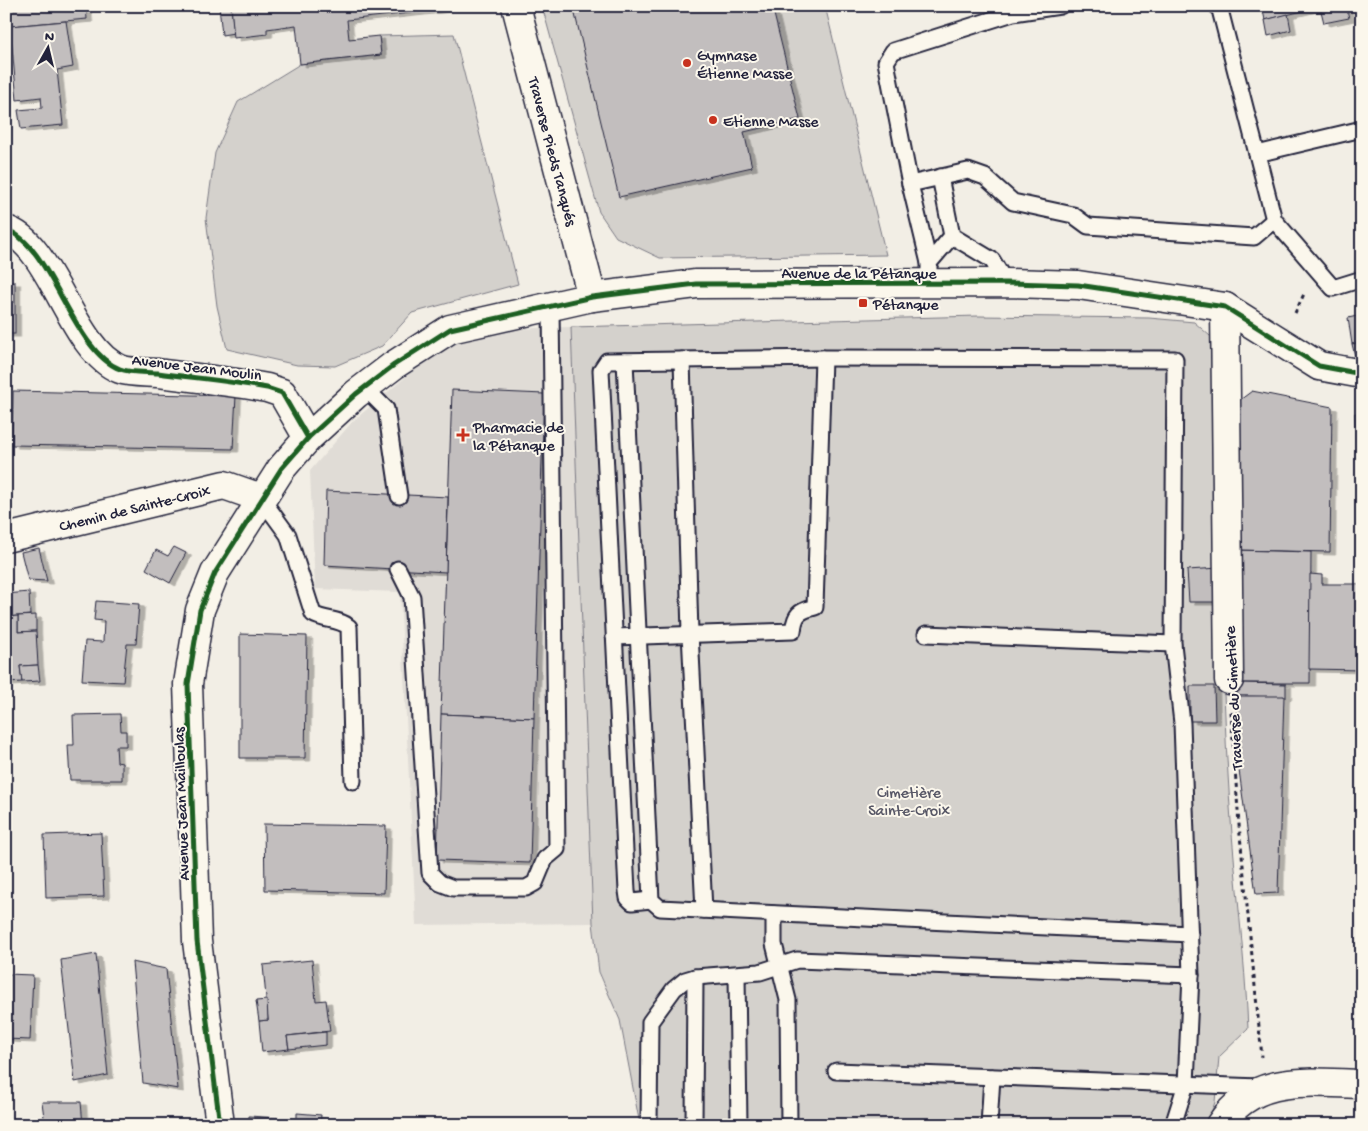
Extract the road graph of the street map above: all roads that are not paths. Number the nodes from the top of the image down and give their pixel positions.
1 (516, 6) edge
2 (1060, 6) edge
3 (1216, 6) edge
4 (1362, 129) edge
5 (1257, 154) junction
6 (940, 177) junction
7 (910, 184) junction
8 (1274, 220) junction
9 (6, 230) edge
10 (952, 236) junction
11 (929, 274) junction
12 (1362, 279) edge
13 (1006, 283) junction
14 (592, 297) junction
15 (551, 306) junction
16 (1225, 307) junction
17 (823, 358) junction
18 (682, 360) junction
19 (625, 361) junction
20 (1362, 374) edge
21 (364, 388) junction
22 (308, 438) junction
23 (399, 496) dead end
24 (261, 498) junction
25 (6, 538) edge
26 (398, 569) dead end
27 (690, 633) junction
28 (926, 634) dead end
29 (614, 637) junction
30 (638, 637) junction
31 (1173, 644) junction
32 (1229, 680) road end
33 (354, 781) dead end
34 (651, 900) junction
35 (704, 910) junction
36 (774, 914) junction
37 (1190, 934) junction
38 (778, 965) junction
39 (737, 975) junction
40 (1192, 975) junction
41 (695, 977) junction
42 (836, 1071) dead end
43 (992, 1076) junction
44 (1186, 1084) junction
45 (1362, 1084) edge
46 (1265, 1088) junction
47 (220, 1125) edge
48 (649, 1125) edge
49 (694, 1125) edge
50 (738, 1125) edge
51 (789, 1125) edge
52 (989, 1125) edge
53 (1173, 1125) edge
54 (1220, 1125) edge

1 - 14 street, Traverse Pieds Tanqués
2 - 7 lane
3 - 5 lane
4 - 5 lane
5 - 8 lane
6 - 7 lane
6 - 8 lane
6 - 10 lane
7 - 11 lane
8 - 12 lane
9 - 22 street, Avenue Jean Moulin
10 - 11 lane
10 - 13 lane
11 - 13 street, Avenue de la Pétanque
11 - 14 street, Avenue de la Pétanque
13 - 16 street, Avenue de la Pétanque
14 - 15 street, Avenue de la Pétanque
15 - 21 street, Avenue de la Pétanque
15 - 26 lane
16 - 20 street
16 - 32 street, Traverse du Cimetière
17 - 18 lane
17 - 27 lane
17 - 31 lane
18 - 19 lane
18 - 27 lane
19 - 29 lane
19 - 30 lane
21 - 22 street, Avenue de la Pétanque
21 - 23 lane
22 - 24 street, Avenue de la Pétanque
24 - 25 street, Chemin de Sainte-Croix
24 - 33 lane
24 - 47 street, Avenue Jean Mailloulas
27 - 30 lane
27 - 35 lane
28 - 31 lane
29 - 30 lane
29 - 34 lane
30 - 34 lane
31 - 37 lane
34 - 35 lane
35 - 36 lane
36 - 37 lane
36 - 38 lane
37 - 40 lane
38 - 39 lane
38 - 40 lane
38 - 51 lane
39 - 41 lane
39 - 50 lane
40 - 44 lane
41 - 48 lane
41 - 49 lane
42 - 43 lane
43 - 44 lane
43 - 52 lane
44 - 46 lane
44 - 53 lane
45 - 46 street
46 - 54 street

